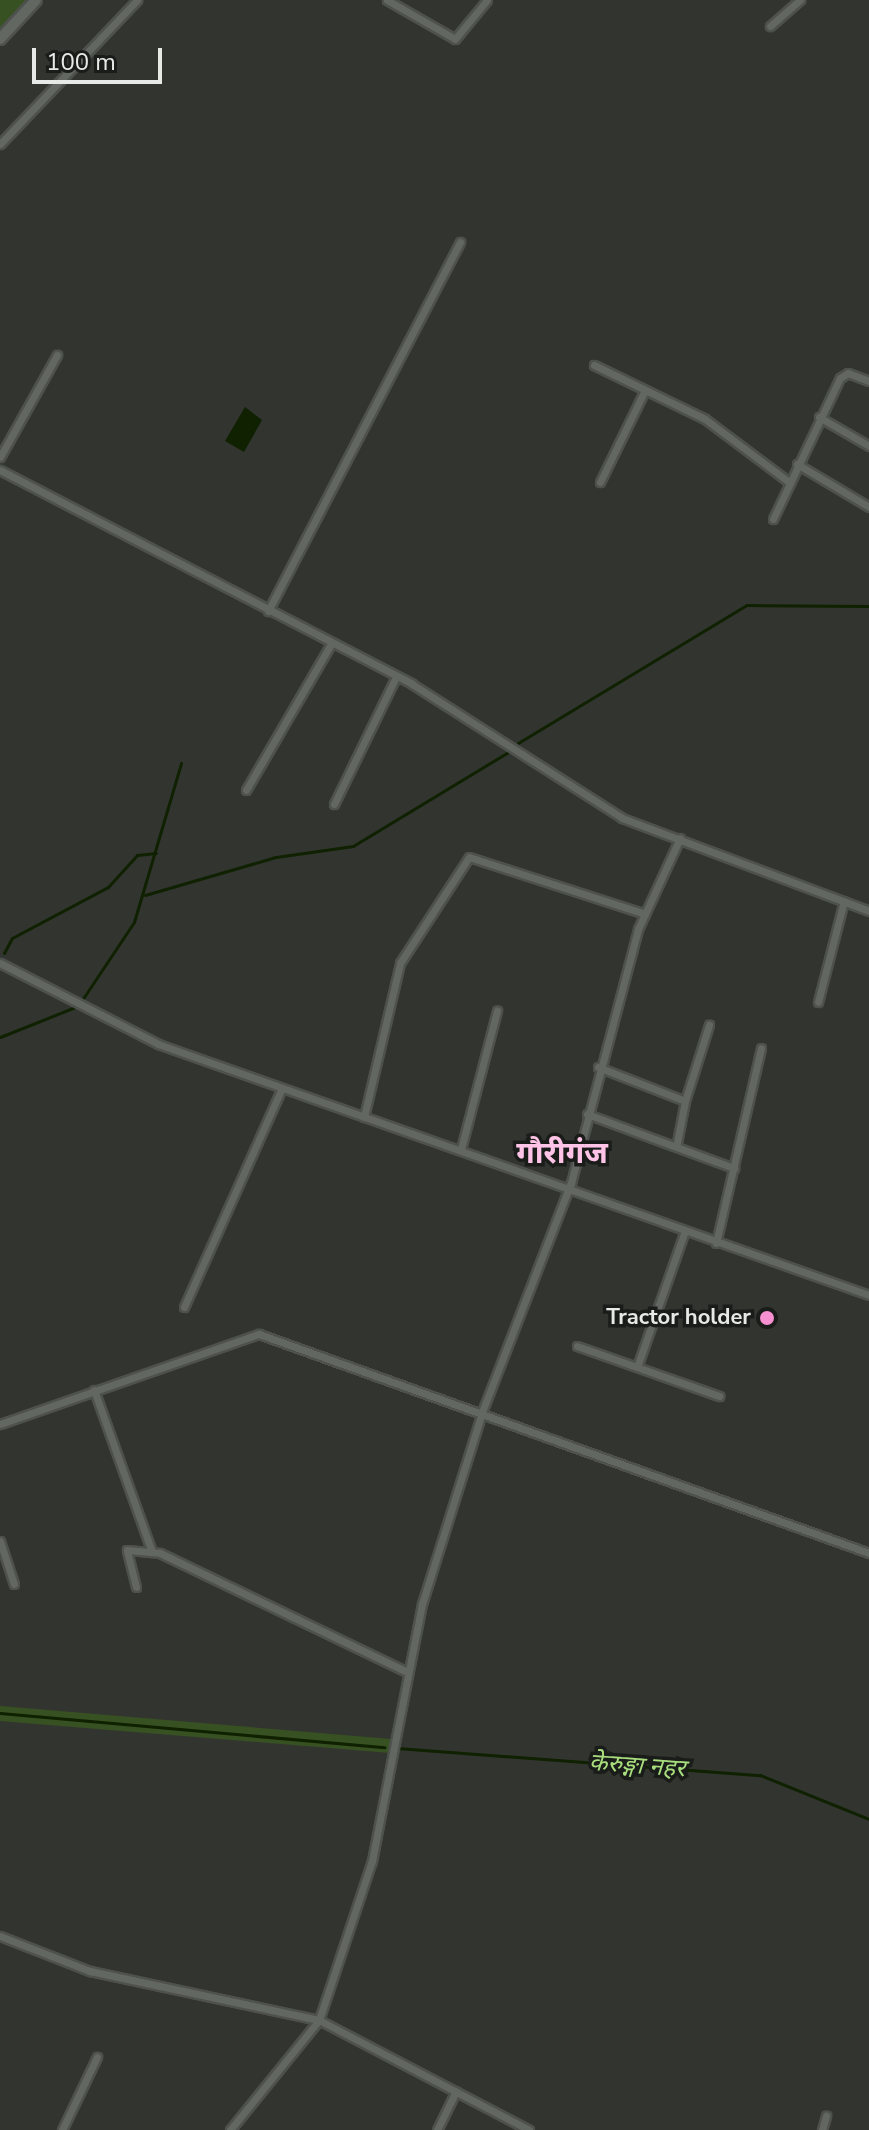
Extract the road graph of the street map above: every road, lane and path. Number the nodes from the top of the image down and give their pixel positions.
1 (36, 0) edge
2 (137, 0) edge
3 (387, 0) edge
4 (487, 0) edge
5 (800, 0) edge
6 (770, 26) dead end
7 (0, 39) edge
8 (0, 144) edge
9 (460, 242) dead end
10 (57, 355) dead end
11 (594, 365) dead end
12 (869, 381) edge
13 (645, 390) junction
14 (819, 417) junction
15 (869, 446) edge
16 (0, 457) edge
17 (797, 464) junction
18 (0, 470) edge
19 (600, 482) dead end
20 (789, 482) junction
21 (869, 507) edge
22 (773, 519) dead end
23 (268, 611) junction
24 (331, 644) junction
25 (396, 677) junction
26 (246, 790) dead end
27 (334, 804) dead end
28 (680, 838) junction
29 (844, 901) junction
30 (869, 911) edge
31 (645, 914) junction
32 (0, 963) edge
33 (818, 1002) dead end
34 (497, 1011) dead end
35 (709, 1025) dead end
36 (761, 1048) dead end
37 (598, 1067) junction
38 (282, 1088) junction
39 (685, 1101) junction
40 (587, 1114) junction
41 (364, 1117) junction
42 (677, 1143) junction
43 (461, 1149) junction
44 (734, 1168) junction
45 (571, 1183) junction
46 (685, 1231) junction
47 (716, 1243) junction
48 (869, 1295) edge
49 (184, 1307) dead end
50 (577, 1346) dead end
51 (637, 1367) junction
52 (94, 1390) junction
53 (719, 1396) dead end
54 (482, 1412) junction
55 (0, 1424) edge
56 (0, 1541) edge
57 (152, 1552) junction
58 (869, 1553) edge
59 (14, 1584) dead end
60 (136, 1587) dead end
61 (405, 1671) junction
62 (0, 1936) edge
63 (319, 2020) junction
64 (97, 2057) dead end
65 (456, 2091) junction
66 (826, 2116) dead end
67 (62, 2130) edge
68 (230, 2130) edge
69 (437, 2130) edge
70 (529, 2130) edge
71 (822, 2130) edge

1 - 7 main road
2 - 8 street
3 - 4 street
5 - 6 street
9 - 23 street
10 - 16 street
11 - 13 street
12 - 14 street
13 - 19 street
13 - 20 street
14 - 15 street
14 - 17 street
17 - 20 street
17 - 21 street
18 - 23 street
20 - 22 street
23 - 24 street
24 - 25 street
24 - 26 street
25 - 27 street
25 - 28 street
28 - 29 street
28 - 31 street
29 - 30 street
29 - 33 street
31 - 37 street
31 - 41 street
32 - 38 street
34 - 43 street
35 - 39 street
36 - 44 street
37 - 39 street
37 - 40 street
38 - 41 street
38 - 49 street
39 - 42 street
40 - 42 street
40 - 45 street
41 - 43 street
42 - 44 street
43 - 45 street
44 - 47 street
45 - 46 street
45 - 54 street
46 - 47 street
46 - 51 street
47 - 48 street
50 - 51 street
51 - 53 street
52 - 54 street
52 - 55 street
52 - 57 street
54 - 58 street
54 - 61 street
56 - 59 street
57 - 60 street
57 - 61 street
61 - 63 street
62 - 63 street
63 - 65 street
63 - 68 street
64 - 67 street
65 - 69 street
65 - 70 street
66 - 71 street

